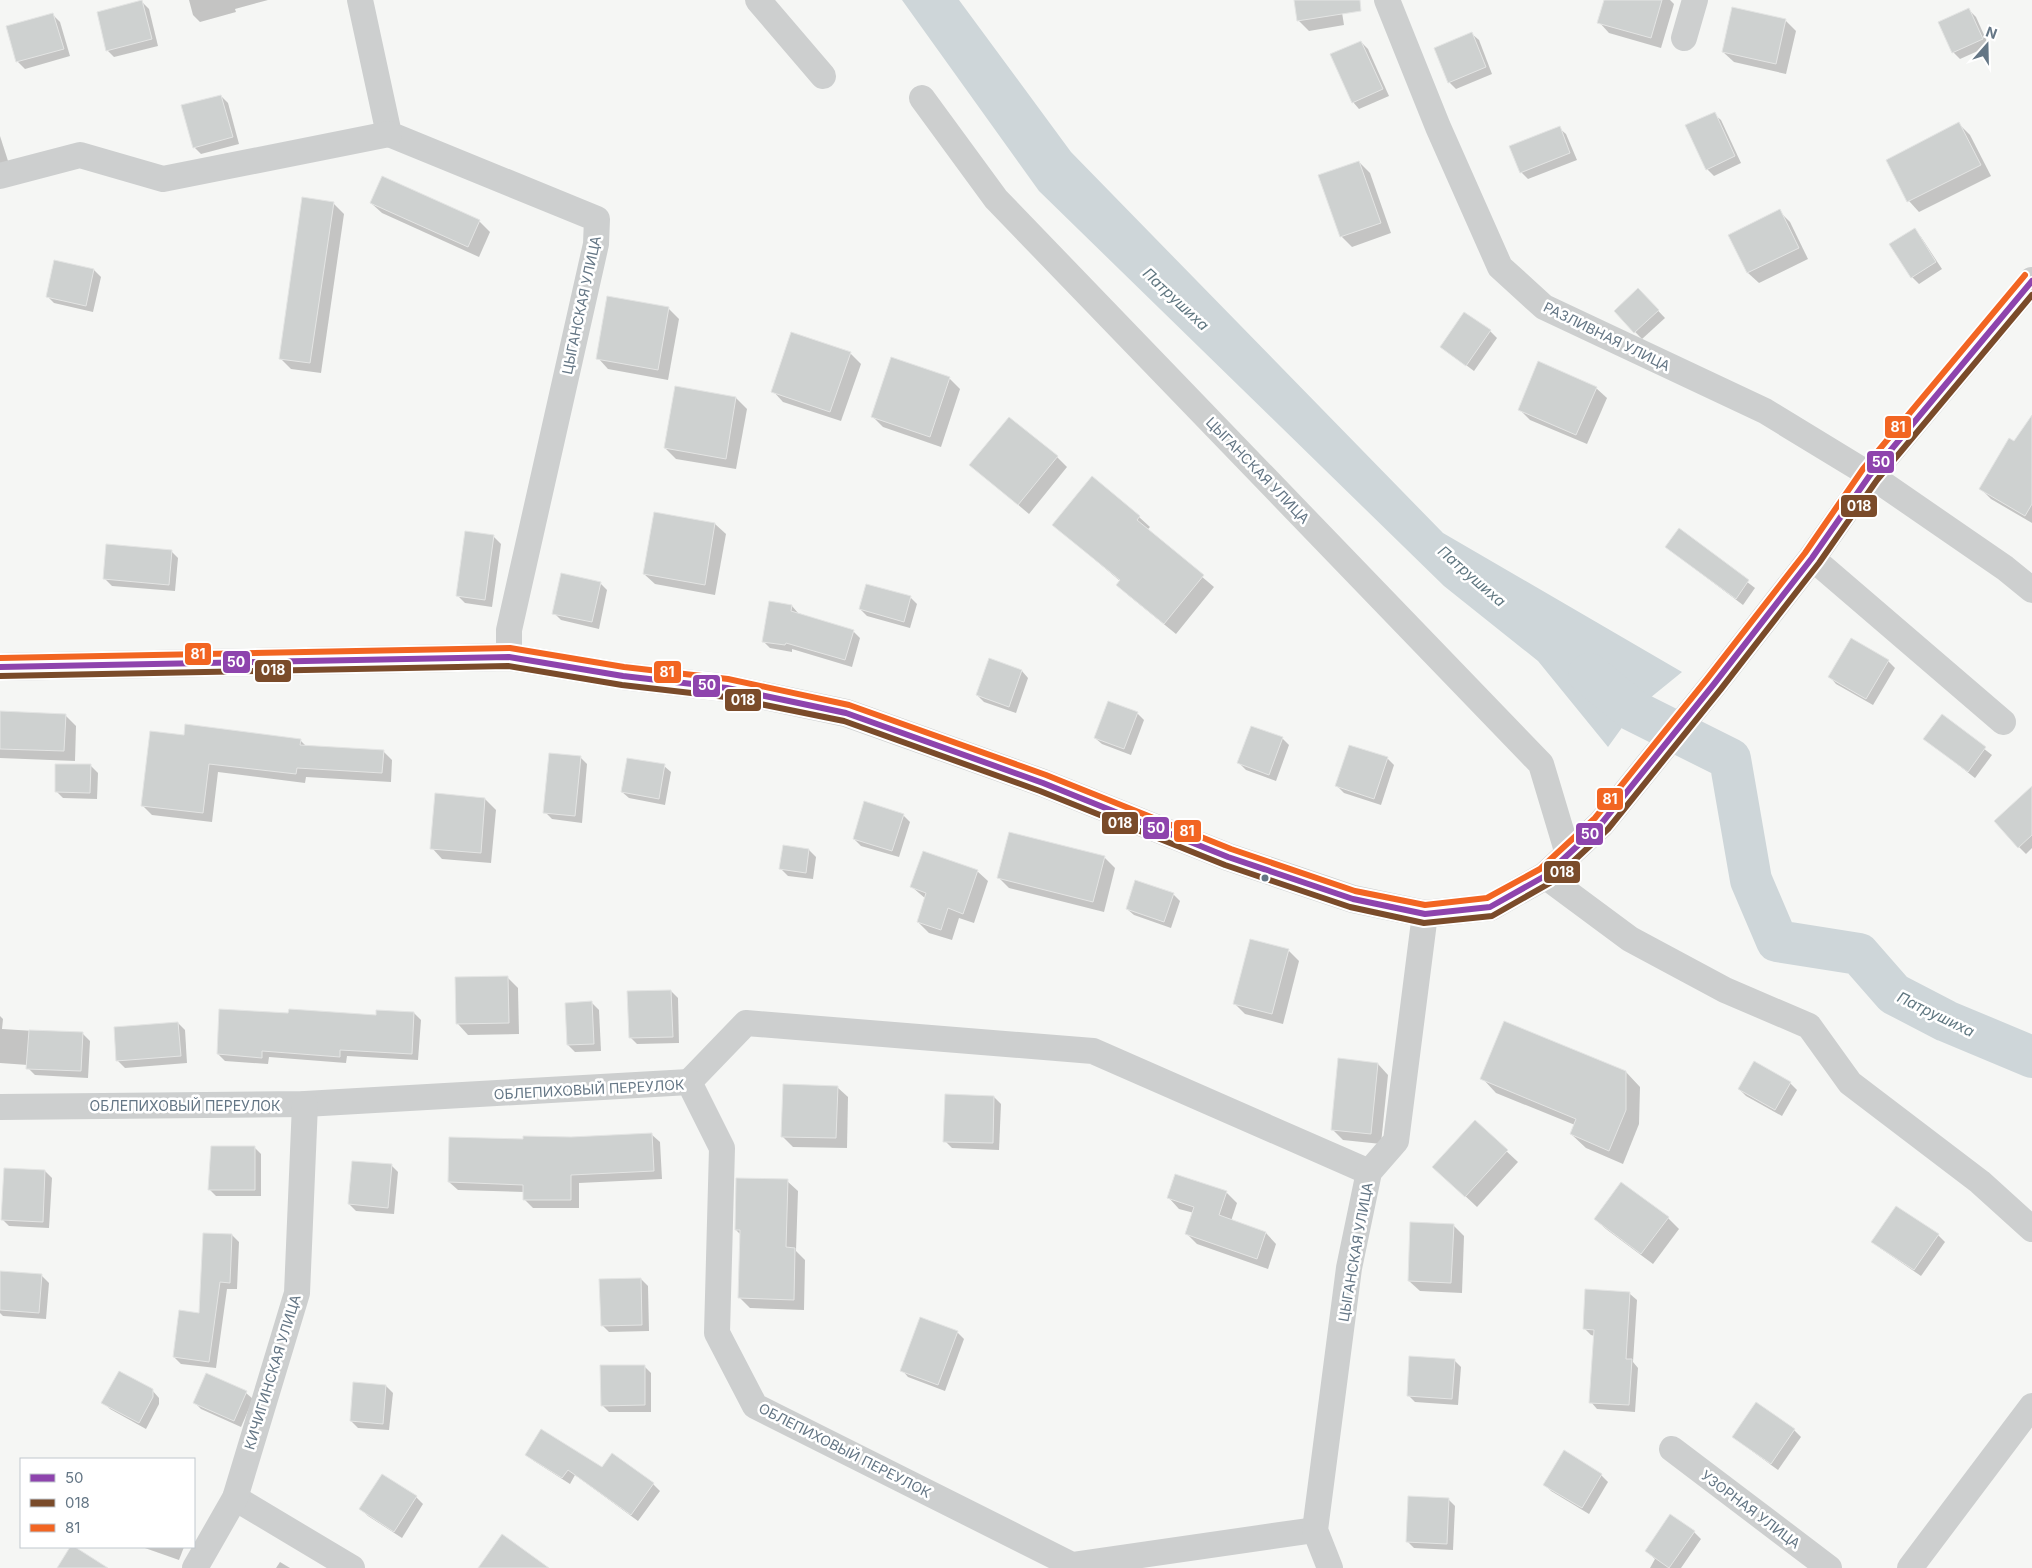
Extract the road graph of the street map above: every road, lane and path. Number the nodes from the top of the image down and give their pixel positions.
1 (360, 0) edge
2 (758, 0) edge
3 (1387, 0) edge
4 (1695, 0) edge
5 (1684, 38) dead end
6 (823, 76) dead end
7 (922, 98) dead end
8 (389, 134) junction
9 (0, 176) edge
10 (2032, 281) edge
11 (1870, 475) junction
12 (1812, 558) junction
13 (2032, 590) edge
14 (509, 656) junction
15 (0, 667) edge
16 (2003, 722) dead end
17 (1568, 854) junction
18 (1545, 876) junction
19 (1425, 914) junction
20 (689, 1082) junction
21 (305, 1104) junction
22 (0, 1107) edge
23 (1369, 1172) junction
24 (2032, 1229) edge
25 (2032, 1406) edge
26 (1672, 1449) dead end
27 (234, 1498) junction
28 (1315, 1530) junction
29 (195, 1568) edge
30 (352, 1568) edge
31 (1330, 1568) edge
32 (1830, 1568) edge
33 (1910, 1568) edge

1 - 8 street
2 - 6 street
3 - 11 street, РАЗЛИВНАЯ УЛИЦА
4 - 5 street
7 - 17 street, ЦЫГАНСКАЯ УЛИЦА
8 - 9 street
8 - 14 street, ЦЫГАНСКАЯ УЛИЦА
10 - 11 street
11 - 12 street
11 - 13 street, РАЗЛИВНАЯ УЛИЦА
12 - 16 street
12 - 17 street
14 - 15 street
14 - 19 street
17 - 18 street
18 - 19 street
18 - 24 street
19 - 23 street, ЦЫГАНСКАЯ УЛИЦА
20 - 21 street, ОБЛЕПИХОВЫЙ ПЕРЕУЛОК
20 - 23 street
20 - 28 street, ОБЛЕПИХОВЫЙ ПЕРЕУЛОК
21 - 22 street, ОБЛЕПИХОВЫЙ ПЕРЕУЛОК
21 - 27 street, КИЧИГИНСКАЯ УЛИЦА
23 - 28 street, ЦЫГАНСКАЯ УЛИЦА
25 - 33 street
26 - 32 street, УЗОРНАЯ УЛИЦА
27 - 29 street, КИЧИГИНСКАЯ УЛИЦА
27 - 30 street
28 - 31 street, ЦЫГАНСКАЯ УЛИЦА

